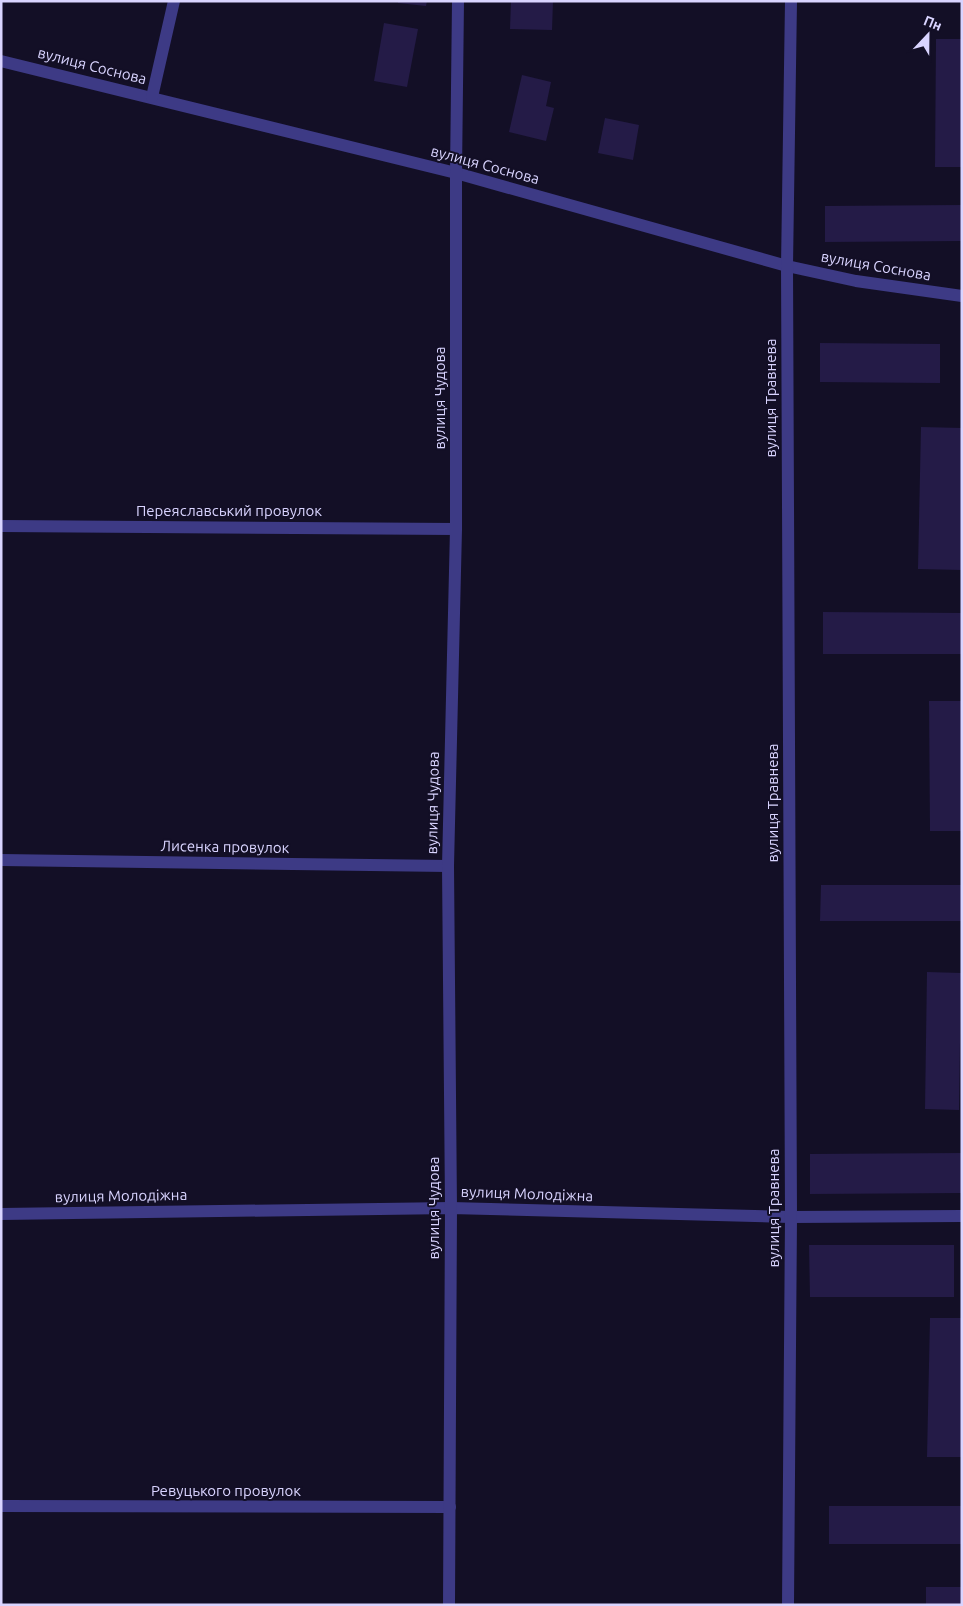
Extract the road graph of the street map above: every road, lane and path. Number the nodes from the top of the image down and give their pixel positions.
1 (174, 1) edge
2 (458, 1) edge
3 (791, 1) edge
4 (1, 61) edge
5 (152, 97) junction
6 (456, 173) junction
7 (787, 266) junction
8 (962, 296) edge
9 (1, 526) edge
10 (456, 529) junction
11 (1, 860) edge
12 (448, 866) junction
13 (451, 1208) junction
14 (1, 1214) edge
15 (962, 1216) edge
16 (791, 1217) junction
17 (1, 1506) edge
18 (450, 1507) junction
19 (449, 1605) edge
20 (788, 1605) edge

1 - 5 street
2 - 6 street, вулиця Чудова
3 - 7 street, вулиця Травнева
4 - 5 street, вулиця Соснова
5 - 6 street, вулиця Соснова
6 - 7 street, вулиця Соснова
6 - 10 street, вулиця Чудова
7 - 8 street, вулиця Соснова
7 - 16 street, вулиця Травнева
9 - 10 street, Переяславський провулок
10 - 12 street, вулиця Чудова
11 - 12 street, Лисенка провулок
12 - 13 street, вулиця Чудова
13 - 14 street, вулиця Молодіжна
13 - 16 street, вулиця Молодіжна
13 - 18 street, вулиця Чудова
15 - 16 street, вулиця Молодіжна
16 - 20 street, вулиця Травнева
17 - 18 street, Ревуцького провулок
18 - 19 street, вулиця Чудова

